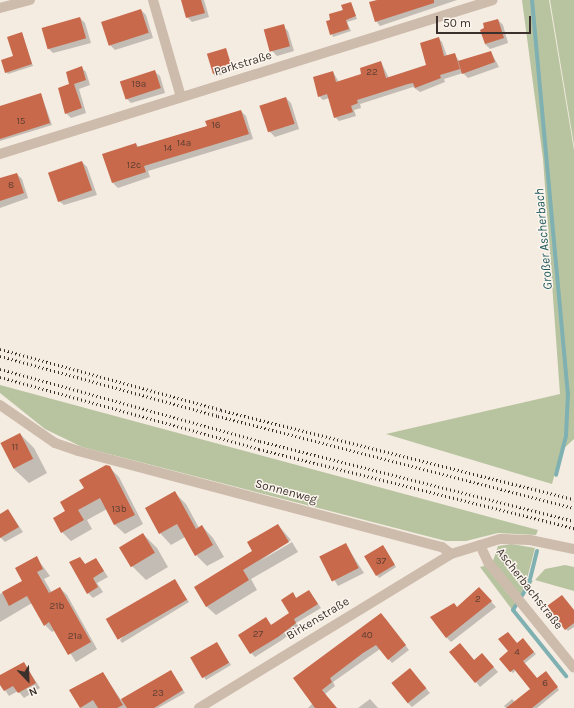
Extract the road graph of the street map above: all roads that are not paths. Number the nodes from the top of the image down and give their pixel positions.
1 (30, 0) edge
2 (153, 0) edge
3 (493, 0) edge
4 (0, 8) edge
5 (181, 97) junction
6 (0, 154) edge
7 (0, 405) edge
8 (480, 545) junction
9 (574, 548) edge
10 (451, 554) junction
11 (574, 668) edge
12 (199, 708) edge

1 - 4 street
2 - 5 street
3 - 5 street, Parkstraße
5 - 6 street, Parkstraße
7 - 10 street, Sonnenweg
8 - 9 street
8 - 10 street
8 - 11 street, Ascherbachstraße
10 - 12 street, Birkenstraße

